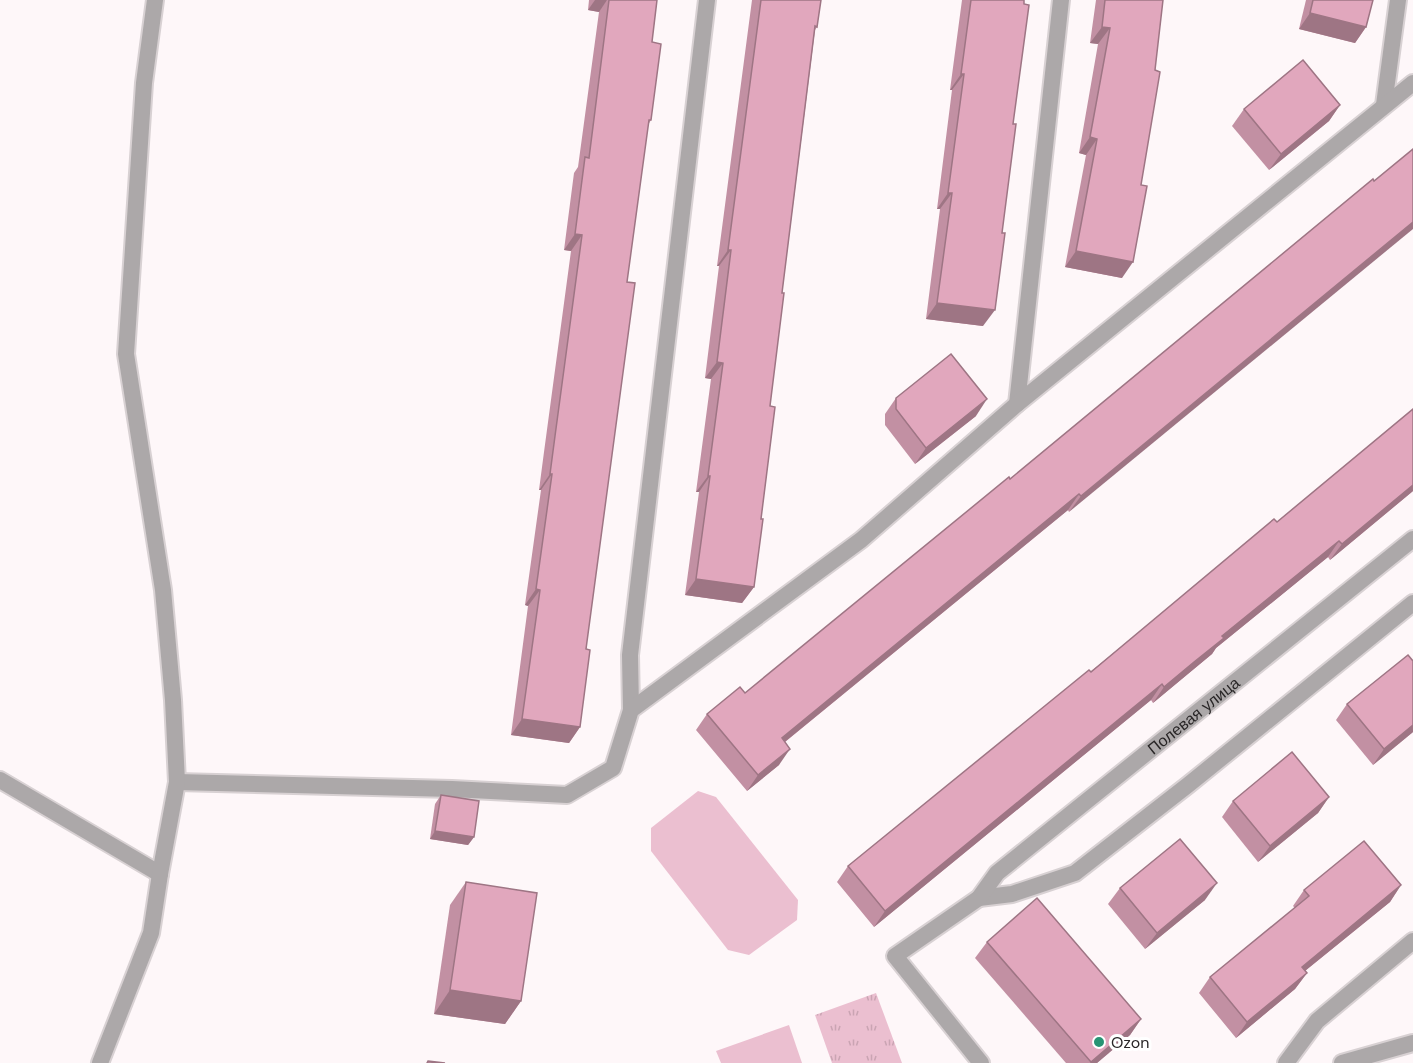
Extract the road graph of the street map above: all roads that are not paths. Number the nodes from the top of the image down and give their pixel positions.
1 (155, 0) edge
2 (707, 0) edge
3 (1061, 0) edge
4 (1398, 0) edge
5 (1413, 83) edge
6 (1384, 105) junction
7 (1017, 404) junction
8 (1413, 539) edge
9 (1413, 603) edge
10 (631, 710) junction
11 (0, 780) edge
12 (177, 782) junction
13 (160, 874) junction
14 (980, 898) junction
15 (1413, 941) edge
16 (1413, 1043) edge
17 (100, 1063) edge
18 (981, 1063) edge
19 (1286, 1063) edge
20 (1342, 1063) edge

1 - 12 street
2 - 10 street
3 - 7 street
4 - 6 street
5 - 6 street
6 - 7 street
7 - 10 street
8 - 14 street, Полевая улица
9 - 14 street, Полевая улица
10 - 12 street
11 - 13 street
12 - 13 street
13 - 17 street
14 - 18 street, Полевая улица
15 - 19 street
16 - 20 street

